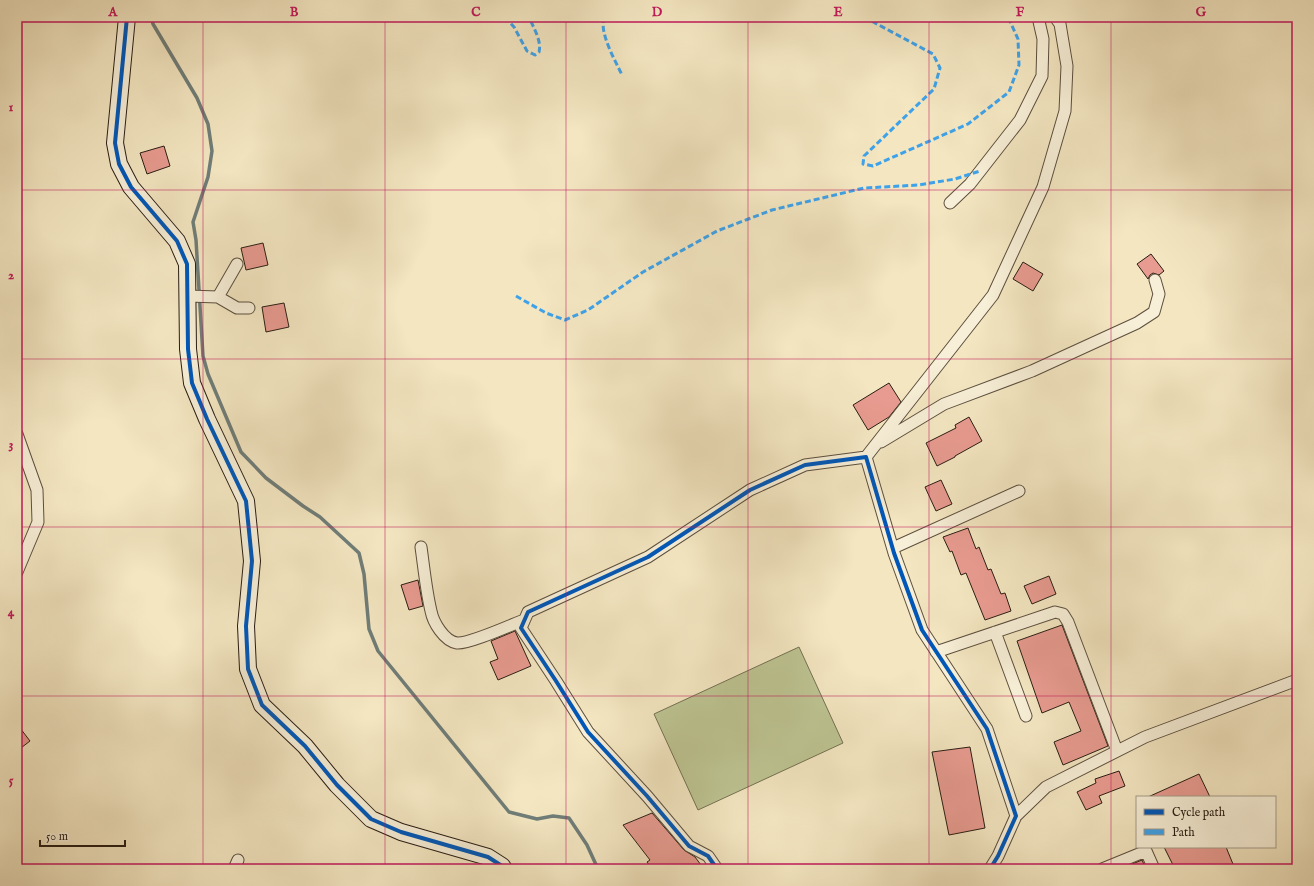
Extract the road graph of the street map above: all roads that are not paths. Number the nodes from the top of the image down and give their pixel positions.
1 (127, 17) edge
2 (1038, 17) edge
3 (1055, 17) edge
4 (950, 203) dead end
5 (237, 264) dead end
6 (1155, 280) dead end
7 (188, 296) junction
8 (218, 297) junction
9 (249, 308) dead end
10 (17, 434) edge
11 (874, 447) junction
12 (866, 457) junction
13 (1019, 490) dead end
14 (421, 547) dead end
15 (893, 548) junction
16 (17, 572) edge
17 (524, 620) junction
18 (995, 632) junction
19 (936, 652) junction
20 (1297, 680) edge
21 (1026, 716) dead end
22 (1117, 751) junction
23 (1016, 816) junction
24 (504, 869) edge
25 (716, 869) edge
26 (990, 869) edge
27 (1102, 869) edge
28 (1154, 869) edge

1 - 7 street
2 - 4 street
3 - 11 street
5 - 8 street
6 - 11 street
7 - 8 street
7 - 24 street
8 - 9 street
10 - 16 street
11 - 12 street
12 - 15 street
12 - 17 street
13 - 15 street
14 - 17 street
15 - 19 street
17 - 25 street
18 - 19 street
18 - 21 street
18 - 22 street
19 - 23 street
20 - 22 street
22 - 23 street
23 - 26 street
27 - 28 street

